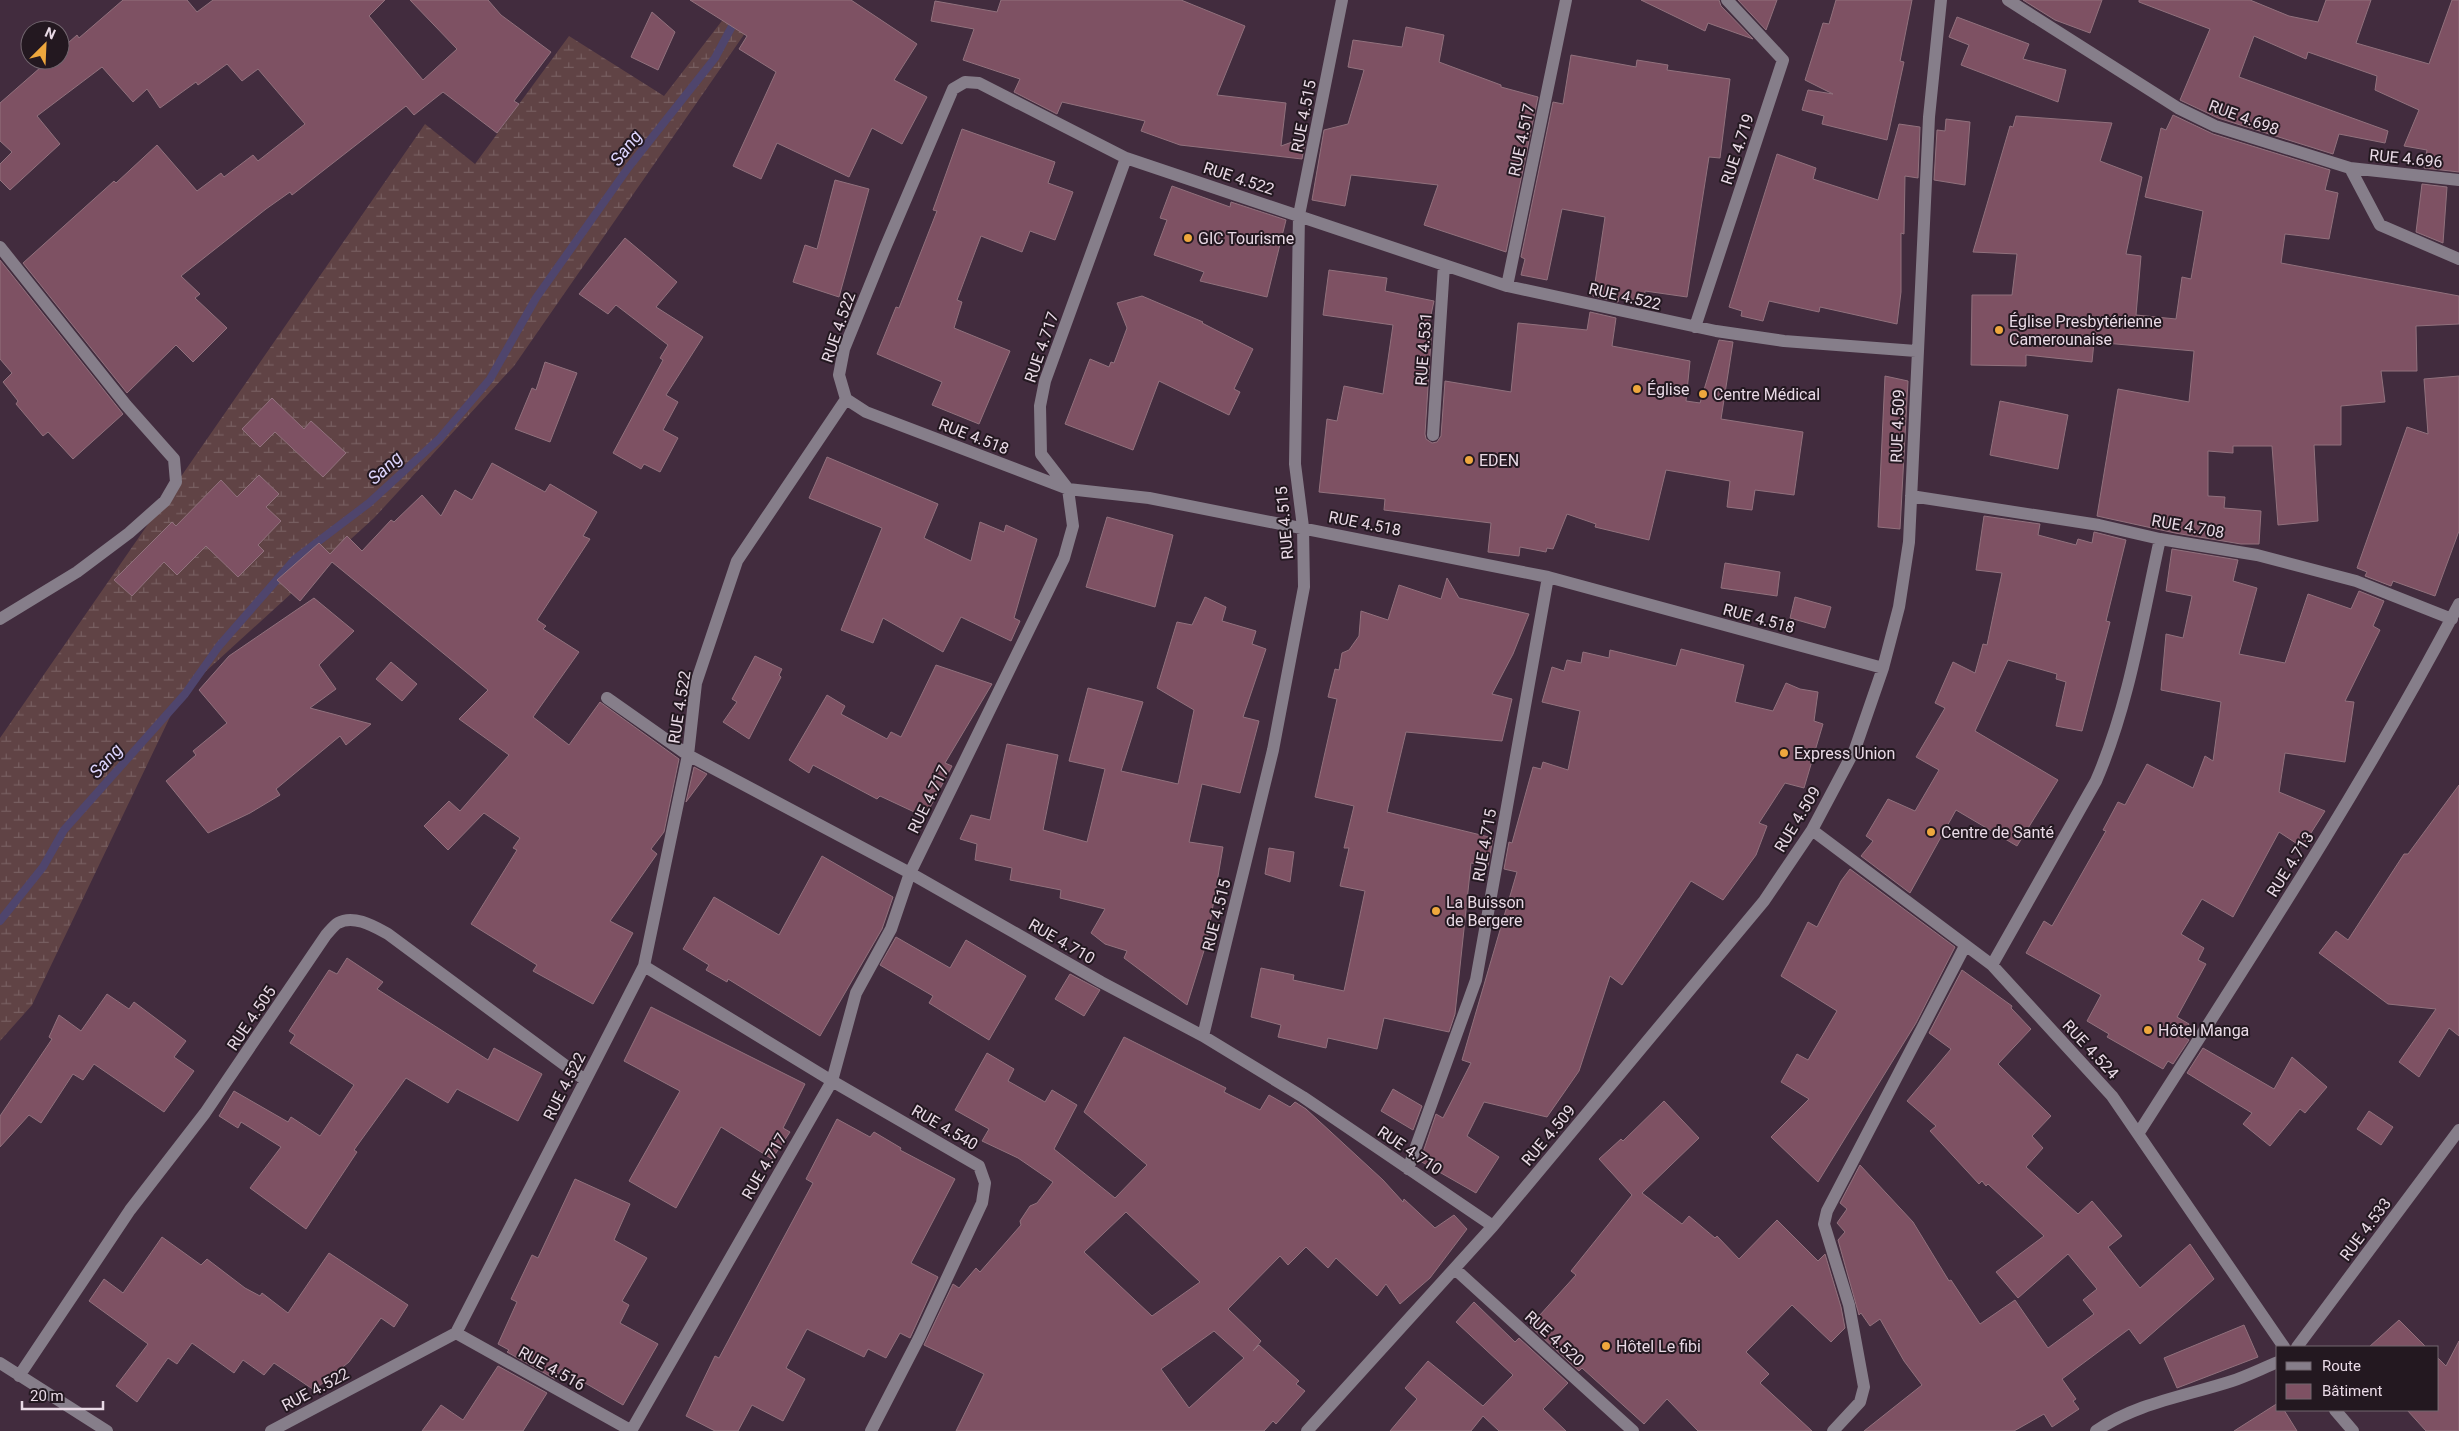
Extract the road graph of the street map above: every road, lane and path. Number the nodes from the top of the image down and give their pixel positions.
1 (1342, 0) edge
2 (1566, 0) edge
3 (1727, 0) edge
4 (1941, 0) edge
5 (2008, 0) edge
6 (1126, 158) junction
7 (2350, 168) junction
8 (2459, 180) edge
9 (1299, 215) junction
10 (0, 247) edge
11 (2459, 259) edge
12 (1444, 265) junction
13 (1507, 286) junction
14 (1695, 327) junction
15 (1916, 351) junction
16 (846, 398) junction
17 (1433, 435) dead end
18 (1068, 489) junction
19 (1911, 496) junction
20 (1303, 527) junction
21 (2160, 539) junction
22 (1548, 577) junction
23 (2459, 604) edge
24 (2452, 618) junction
25 (0, 619) edge
26 (1883, 668) junction
27 (607, 698) dead end
28 (688, 755) junction
29 (1812, 830) junction
30 (910, 872) junction
31 (1966, 946) junction
32 (1992, 965) junction
33 (644, 966) junction
34 (1203, 1036) junction
35 (585, 1080) junction
36 (832, 1081) junction
37 (2459, 1130) edge
38 (2138, 1134) junction
39 (1408, 1169) junction
40 (1493, 1226) junction
41 (1455, 1269) junction
42 (456, 1333) junction
43 (2283, 1346) edge
44 (2298, 1346) edge
45 (0, 1363) edge
46 (2276, 1363) edge
47 (19, 1376) junction
48 (2336, 1411) edge
49 (107, 1431) edge
50 (271, 1431) edge
51 (632, 1431) edge
52 (871, 1431) edge
53 (1307, 1431) edge
54 (1633, 1431) edge
55 (1833, 1431) edge
56 (2096, 1431) edge
57 (2353, 1431) edge

1 - 9 street, RUE 4.515
2 - 13 street, RUE 4.517
3 - 14 street, RUE 4.719
4 - 15 street, RUE 4.509
5 - 7 street, RUE 4.698
6 - 9 street, RUE 4.522
6 - 16 street, RUE 4.522
6 - 18 street, RUE 4.717
7 - 8 street, RUE 4.696
7 - 11 street
9 - 12 street, RUE 4.522
9 - 20 street, RUE 4.515
10 - 25 street
12 - 13 street, RUE 4.522
12 - 17 street, RUE 4.531
13 - 14 street, RUE 4.522
14 - 15 street, RUE 4.522
15 - 19 street, RUE 4.509
16 - 18 street, RUE 4.518
16 - 28 street, RUE 4.522
18 - 20 street, RUE 4.518
18 - 30 street, RUE 4.717
19 - 21 street, RUE 4.708
19 - 26 street, RUE 4.509
20 - 22 street, RUE 4.518
20 - 34 street, RUE 4.515
21 - 24 street, RUE 4.708
21 - 32 street
22 - 26 street, RUE 4.518
22 - 39 street, RUE 4.715
23 - 24 street, RUE 4.713
24 - 38 street, RUE 4.713
26 - 29 street, RUE 4.509
27 - 28 street, RUE 4.710
28 - 30 street, RUE 4.710
28 - 33 street, RUE 4.522
29 - 31 street, RUE 4.524
29 - 40 street, RUE 4.509
30 - 34 street, RUE 4.710
30 - 36 street, RUE 4.717
31 - 32 street, RUE 4.524
31 - 55 street
32 - 38 street, RUE 4.524
33 - 35 street, RUE 4.522
33 - 36 street, RUE 4.540
34 - 39 street, RUE 4.710
35 - 42 street, RUE 4.522
35 - 47 street, RUE 4.505
36 - 51 street, RUE 4.717
36 - 52 street, RUE 4.540
37 - 44 street, RUE 4.533
38 - 43 street, RUE 4.524
39 - 40 street, RUE 4.710
40 - 41 street, RUE 4.509
41 - 53 street, RUE 4.509
41 - 54 street, RUE 4.520
42 - 50 street, RUE 4.522
42 - 51 street, RUE 4.516
45 - 47 street
46 - 56 street
47 - 49 street
48 - 57 street

